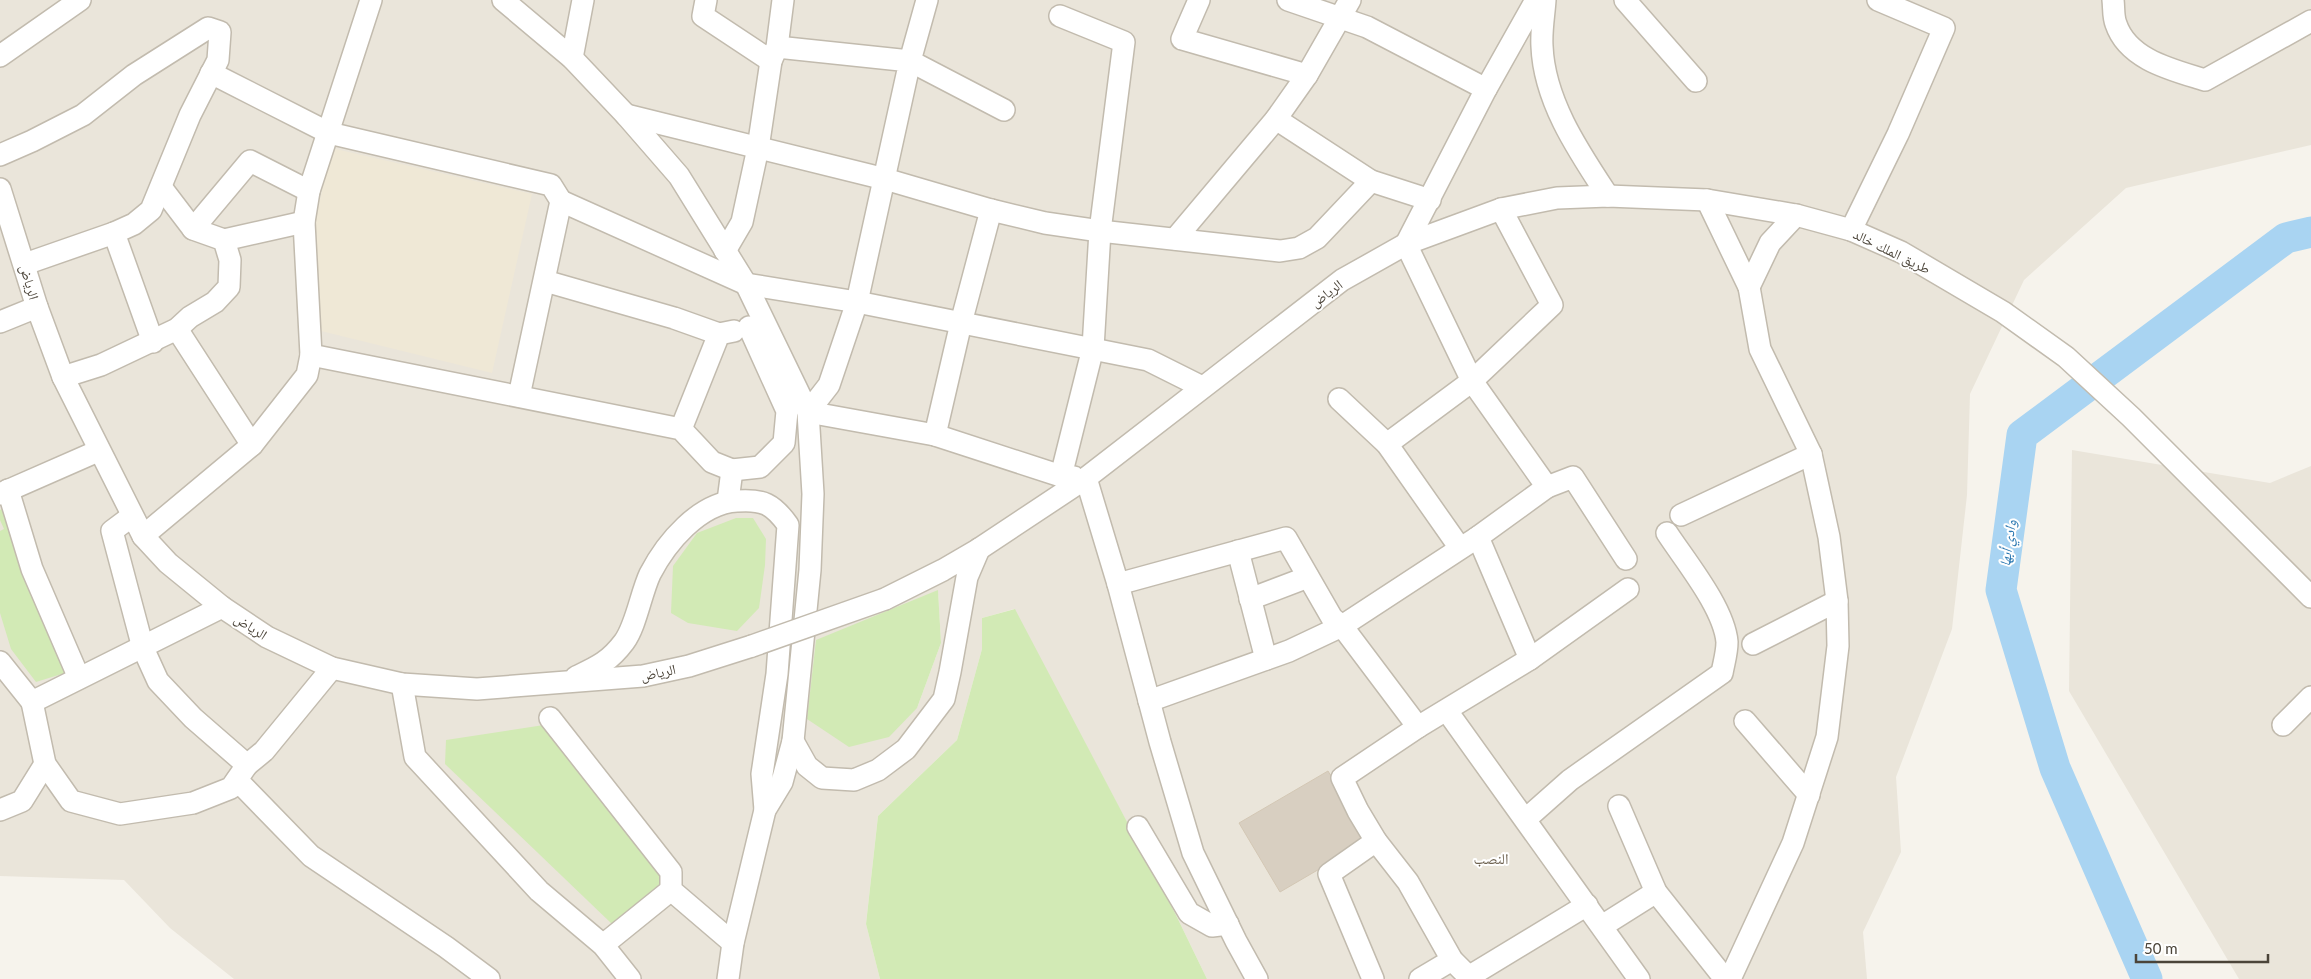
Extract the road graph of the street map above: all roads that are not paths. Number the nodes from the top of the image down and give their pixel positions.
1 (80, 0) edge
2 (371, 0) edge
3 (503, 0) edge
4 (583, 0) edge
5 (706, 0) edge
6 (783, 0) edge
7 (927, 0) edge
8 (1199, 0) edge
9 (1288, 0) edge
10 (1536, 0) edge
11 (1545, 0) edge
12 (1626, 0) edge
13 (1878, 0) edge
14 (2113, 0) edge
15 (55, 7) edge
16 (1345, 9) edge
17 (1060, 16) dead end
18 (2311, 21) edge
19 (774, 54) junction
20 (0, 56) edge
21 (572, 58) junction
22 (910, 60) junction
23 (211, 73) junction
24 (1307, 75) junction
25 (1696, 81) dead end
26 (1486, 90) junction
27 (1004, 110) dead end
28 (626, 115) junction
29 (1276, 119) junction
30 (329, 133) junction
31 (758, 148) junction
32 (0, 154) edge
33 (885, 179) junction
34 (1371, 182) junction
35 (161, 187) junction
36 (0, 189) edge
37 (309, 191) junction
38 (1608, 196) junction
39 (1430, 200) junction
40 (1707, 200) junction
41 (561, 201) junction
42 (1501, 209) junction
43 (991, 210) junction
44 (1796, 215) junction
45 (304, 222) junction
46 (193, 229) junction
47 (1851, 230) junction
48 (1100, 232) junction
49 (114, 233) junction
50 (1175, 239) junction
51 (224, 240) junction
52 (1406, 244) junction
53 (725, 251) junction
54 (25, 264) junction
55 (545, 280) junction
56 (746, 284) junction
57 (1749, 287) junction
58 (858, 302) junction
59 (37, 307) junction
60 (755, 320) junction
61 (0, 322) edge
62 (960, 324) junction
63 (177, 329) junction
64 (719, 334) junction
65 (153, 342) junction
66 (1093, 348) junction
67 (311, 355) junction
68 (63, 377) junction
69 (1472, 381) junction
70 (1202, 387) junction
71 (519, 396) junction
72 (1339, 400) dead end
73 (808, 412) junction
74 (681, 429) junction
75 (935, 435) junction
76 (1387, 444) junction
77 (252, 445) junction
78 (98, 451) junction
79 (1811, 454) junction
80 (732, 470) junction
81 (1061, 476) junction
82 (1086, 478) junction
83 (1547, 487) junction
84 (4, 492) edge
85 (728, 501) junction
86 (1681, 515) dead end
87 (132, 516) junction
88 (1667, 533) dead end
89 (143, 536) junction
90 (1469, 543) junction
91 (979, 549) junction
92 (1238, 551) junction
93 (1626, 559) dead end
94 (1308, 577) junction
95 (1118, 584) junction
96 (1628, 589) dead end
97 (2311, 597) edge
98 (1250, 599) junction
99 (1838, 601) junction
100 (222, 607) junction
101 (1342, 626) junction
102 (1753, 644) dead end
103 (143, 648) junction
104 (1266, 659) junction
105 (1530, 660) junction
106 (0, 662) edge
107 (332, 668) junction
108 (79, 678) junction
109 (402, 684) junction
110 (562, 684) junction
111 (2311, 697) edge
112 (1149, 701) junction
113 (32, 702) junction
114 (1447, 711) junction
115 (550, 718) dead end
116 (1745, 720) dead end
117 (2283, 725) dead end
118 (1418, 727) junction
119 (793, 741) junction
120 (45, 764) junction
121 (242, 772) junction
122 (1809, 795) junction
123 (1619, 806) dead end
124 (0, 810) edge
125 (765, 810) junction
126 (1526, 819) junction
127 (1138, 827) dead end
128 (1376, 841) junction
129 (671, 890) junction
130 (1656, 892) junction
131 (1587, 905) junction
132 (1228, 924) junction
133 (1602, 926) junction
134 (733, 943) junction
135 (603, 945) junction
136 (1452, 960) junction
137 (1470, 978) edge
138 (488, 979) edge
139 (630, 979) edge
140 (728, 979) edge
141 (1257, 979) edge
142 (1373, 979) edge
143 (1420, 979) edge
144 (1639, 979) edge
145 (1725, 979) edge
146 (1730, 979) edge

1 - 15 street
2 - 30 street
3 - 21 street
4 - 21 street
5 - 19 street
6 - 19 street
7 - 22 street
8 - 24 street
9 - 16 street
10 - 26 street
11 - 38 street
12 - 25 street
13 - 47 street
14 - 18 street
15 - 20 street
16 - 24 street
16 - 26 street
17 - 48 street
19 - 22 street
19 - 31 street
21 - 28 street
22 - 27 street
22 - 33 street
23 - 30 street
23 - 32 street
23 - 35 street
24 - 29 street
26 - 39 street
28 - 31 street
28 - 53 street
29 - 34 street
29 - 50 street
30 - 37 street
30 - 41 street
31 - 33 street
31 - 53 street
33 - 43 street
33 - 58 street
34 - 39 street
34 - 50 street
35 - 46 street
35 - 49 street
36 - 54 street, الرياض
37 - 45 street
37 - 46 street
38 - 40 street, طريق الملك خالد
38 - 42 street, الرياض
39 - 52 street
40 - 44 street, طريق الملك خالد
40 - 57 street
41 - 55 street
41 - 56 street
42 - 52 street, الرياض
42 - 69 street
43 - 48 street
43 - 62 street
44 - 47 street, طريق الملك خالد
44 - 57 street
45 - 51 street
45 - 67 street
46 - 51 street
47 - 97 street, طريق الملك خالد
48 - 50 street
48 - 66 street
49 - 54 street
49 - 65 street
51 - 63 street
52 - 69 street
52 - 70 street, الرياض
53 - 56 street
54 - 59 street, الرياض
55 - 64 street
55 - 71 street
56 - 58 street
56 - 60 street
57 - 79 street
58 - 62 street
58 - 73 street
59 - 61 street
59 - 68 street, الرياض
60 - 64 street
60 - 73 street
60 - 80 street
62 - 66 street
62 - 75 street
63 - 65 street
63 - 77 street
64 - 74 street
65 - 68 street
66 - 70 street
66 - 81 street
67 - 71 street
67 - 77 street
68 - 78 street, الرياض
69 - 76 street
69 - 83 street
70 - 82 street, الرياض
71 - 74 street
72 - 76 street
73 - 75 street
73 - 119 street
74 - 80 street
75 - 81 street
76 - 90 street
77 - 89 street
78 - 84 street
78 - 87 street, الرياض
79 - 86 street
79 - 99 street
80 - 85 street
81 - 82 street
82 - 91 street, الرياض
82 - 95 street
83 - 90 street
83 - 93 street
84 - 108 street
85 - 110 street
85 - 125 street
87 - 89 street, الرياض
87 - 103 street
88 - 126 street
89 - 100 street, الرياض
90 - 101 street
90 - 105 street
91 - 110 street, الرياض, bridge
91 - 119 street
92 - 94 street
92 - 95 street
92 - 98 street
94 - 98 street
94 - 101 street
95 - 112 street
96 - 105 street
98 - 104 street
99 - 102 street
99 - 122 street
100 - 103 street
100 - 107 street, الرياض
101 - 104 street
101 - 118 street
103 - 108 street
103 - 121 street
104 - 112 street
105 - 114 street
106 - 113 street
107 - 109 street, الرياض
107 - 121 street
108 - 113 street
109 - 110 street, الرياض
109 - 135 street
111 - 117 street
112 - 132 street
113 - 120 street
114 - 118 street
114 - 126 street
115 - 129 street
116 - 122 street
118 - 128 street
119 - 125 street
120 - 121 street
120 - 124 street
121 - 138 street
122 - 146 street
123 - 130 street
125 - 134 street
126 - 131 street
127 - 132 street
128 - 136 street
128 - 142 street
129 - 134 street
129 - 135 street
130 - 133 street
130 - 145 street
131 - 133 street
131 - 137 street
132 - 141 street
133 - 144 street
134 - 140 street
135 - 139 street
136 - 137 street
136 - 143 street

